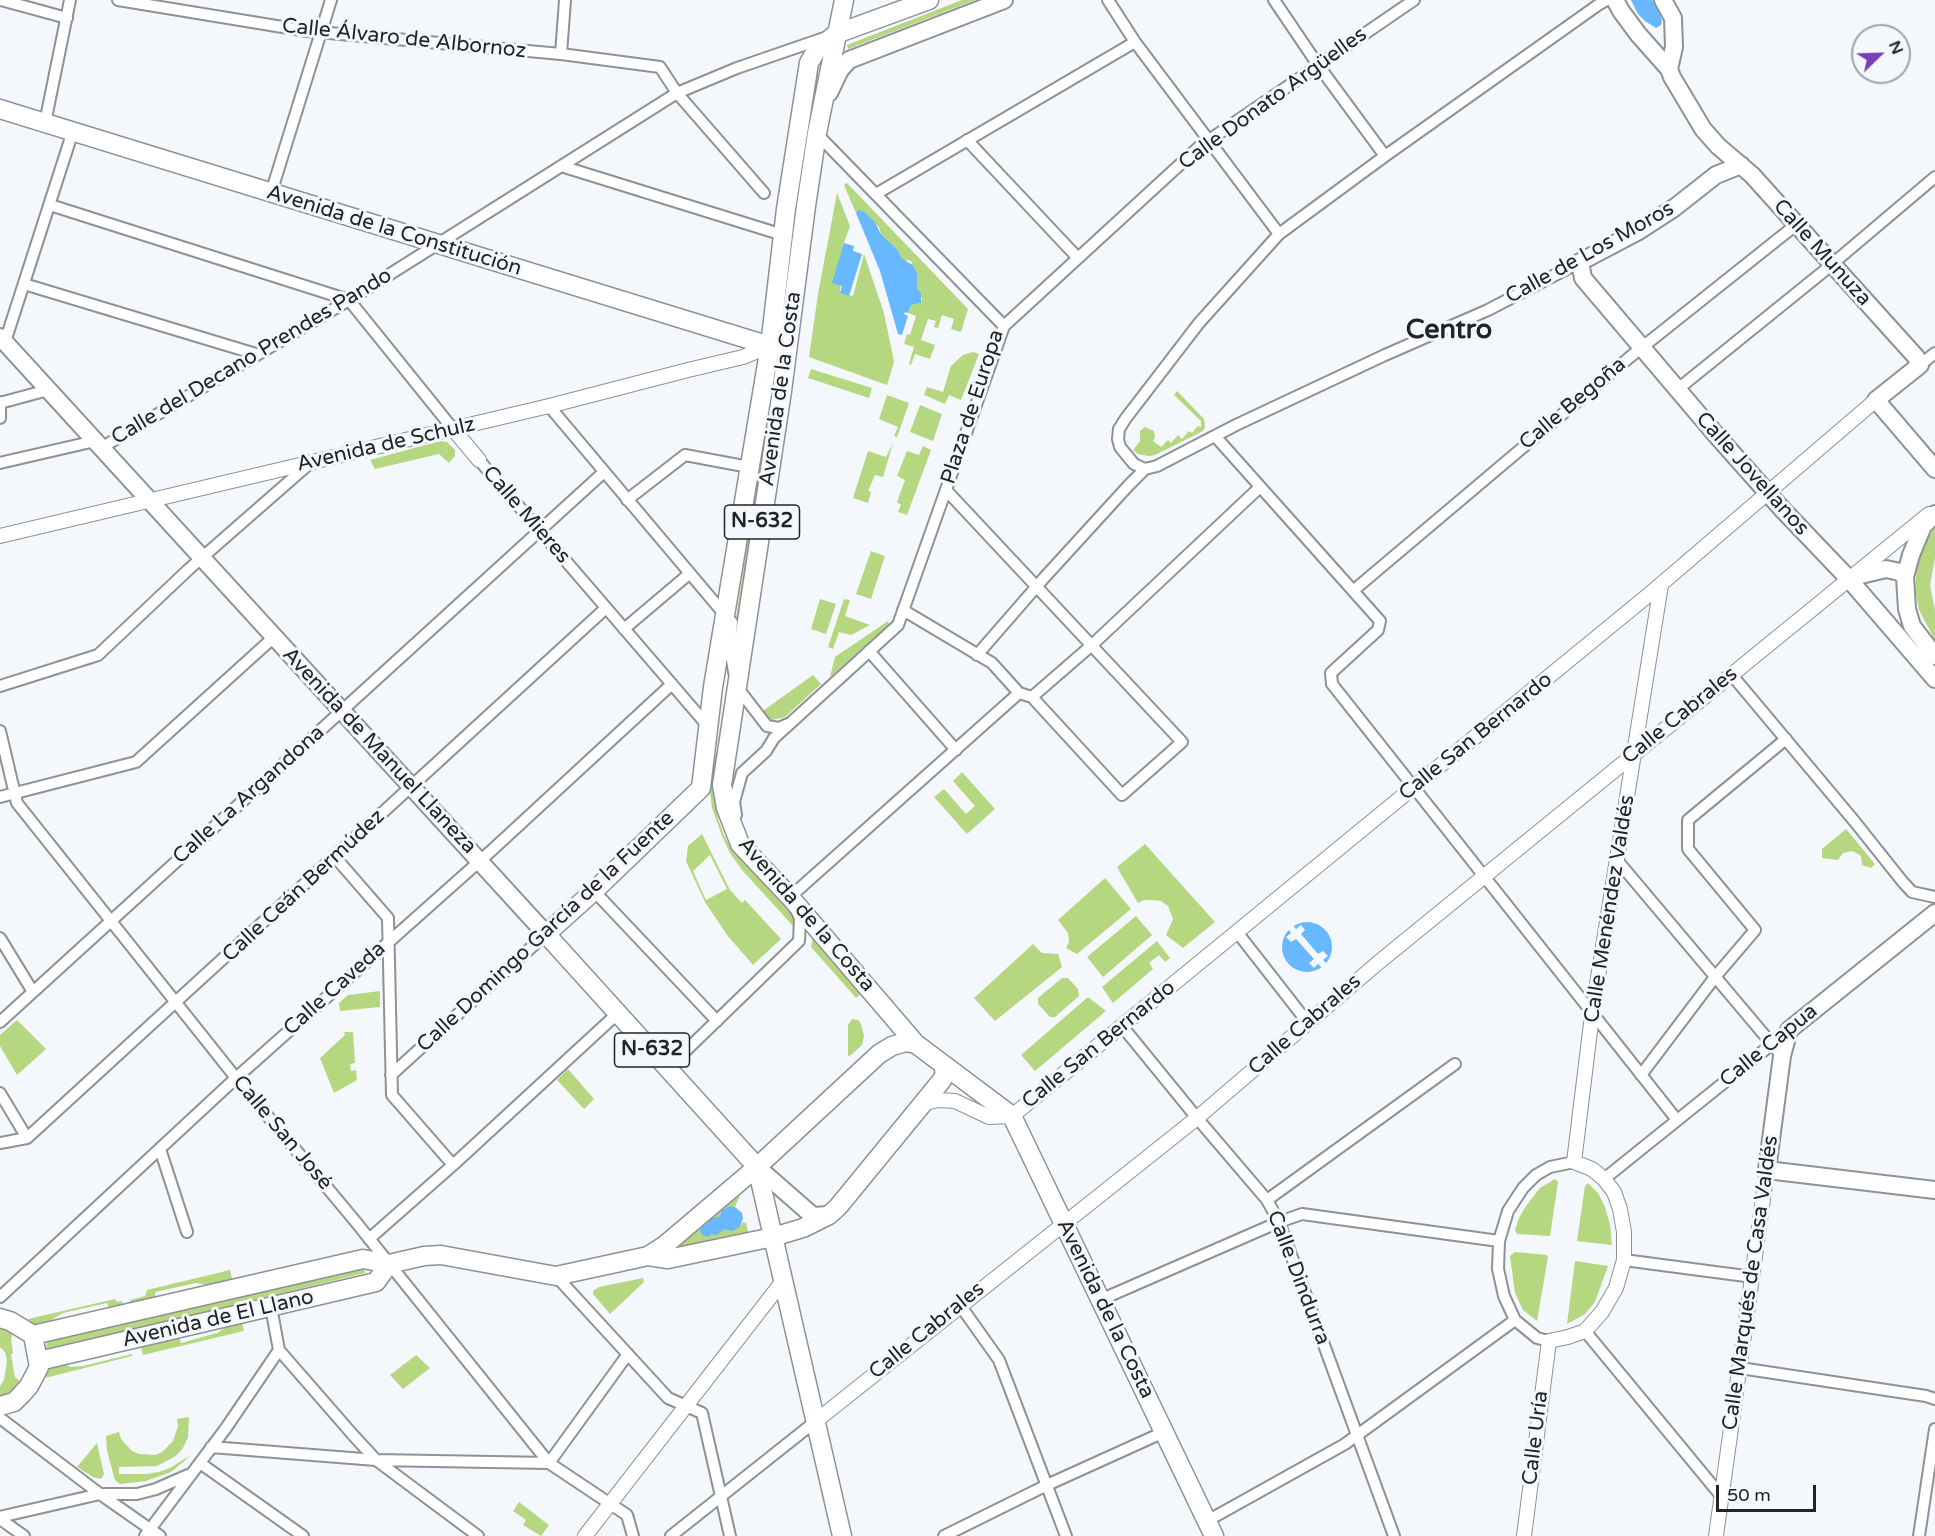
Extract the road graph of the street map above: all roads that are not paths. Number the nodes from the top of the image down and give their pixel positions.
1 (2, 0) edge
2 (70, 0) edge
3 (118, 0) edge
4 (331, 0) edge
5 (566, 0) edge
6 (844, 0) edge
7 (929, 0) edge
8 (1004, 0) edge
9 (1108, 0) edge
10 (1274, 0) edge
11 (1414, 0) edge
12 (1607, 0) edge
13 (1615, 0) edge
14 (1663, 0) edge
15 (67, 18) junction
16 (1674, 29) junction
17 (321, 33) junction
18 (836, 34) junction
19 (1638, 34) junction
20 (1136, 42) junction
21 (561, 54) junction
22 (1318, 65) junction
23 (1669, 69) junction
24 (677, 93) junction
25 (823, 105) junction
26 (0, 109) edge
27 (45, 123) junction
28 (73, 131) junction
29 (798, 132) junction
30 (817, 133) junction
31 (967, 140) junction
32 (1209, 141) junction
33 (1719, 150) junction
34 (1385, 156) junction
35 (1741, 165) junction
36 (561, 166) junction
37 (1716, 175) junction
38 (1935, 177) edge
39 (271, 193) junction
40 (764, 193) dead end
41 (876, 194) junction
42 (50, 205) junction
43 (1797, 224) junction
44 (1279, 234) junction
45 (783, 235) junction
46 (438, 244) junction
47 (1077, 257) junction
48 (1580, 262) junction
49 (1832, 264) junction
50 (24, 284) junction
51 (349, 300) junction
52 (1004, 326) junction
53 (788, 339) junction
54 (2, 340) edge
55 (770, 345) junction
56 (1642, 348) junction
57 (1935, 353) edge
58 (256, 354) junction
59 (743, 357) junction
60 (1920, 365) junction
61 (762, 388) junction
62 (1678, 389) junction
63 (48, 390) junction
64 (1876, 400) junction
65 (0, 403) edge
66 (549, 406) junction
67 (0, 418) edge
68 (453, 429) junction
69 (1215, 436) junction
70 (98, 445) junction
71 (479, 460) joint
72 (0, 462) edge
73 (309, 464) junction
74 (749, 467) junction
75 (1146, 469) junction
76 (1935, 469) edge
77 (604, 472) junction
78 (1260, 487) junction
79 (946, 490) junction
80 (1768, 493) junction
81 (627, 500) junction
82 (149, 501) junction
83 (1935, 509) edge
84 (742, 511) junction
85 (1935, 514) edge
86 (540, 530) junction
87 (0, 536) edge
88 (202, 558) junction
89 (689, 574) junction
90 (1905, 577) junction
91 (1848, 578) junction
92 (1661, 585) junction
93 (1037, 586) junction
94 (1353, 590) junction
95 (606, 608) junction
96 (903, 610) junction
97 (725, 615) junction
98 (624, 629) junction
99 (274, 637) junction
100 (1092, 645) junction
101 (869, 651) junction
102 (977, 655) junction
103 (1935, 656) edge
104 (1731, 674) junction
105 (1935, 679) edge
106 (672, 684) junction
107 (0, 686) edge
108 (737, 690) junction
109 (1019, 693) junction
110 (1032, 697) junction
111 (342, 710) junction
112 (794, 721) junction
113 (708, 726) junction
114 (0, 731) edge
115 (1786, 740) junction
116 (956, 750) junction
117 (1635, 753) junction
118 (722, 785) junction
119 (412, 787) junction
120 (701, 788) joint
121 (1413, 788) junction
122 (15, 794) junction
123 (0, 797) edge
124 (740, 844) junction
125 (335, 857) junction
126 (1616, 859) junction
127 (479, 861) junction
128 (1484, 877) junction
129 (594, 891) junction
130 (790, 897) junction
131 (1935, 897) edge
132 (1935, 913) edge
133 (111, 921) junction
134 (1237, 932) junction
135 (546, 934) junction
136 (0, 938) edge
137 (389, 941) junction
138 (1715, 977) junction
139 (33, 992) junction
140 (176, 1003) junction
141 (618, 1012) junction
142 (1592, 1015) junction
143 (717, 1021) junction
144 (0, 1022) edge
145 (1308, 1023) junction
146 (1122, 1026) junction
147 (1789, 1030) joint
148 (916, 1044) junction
149 (1777, 1050) junction
150 (1455, 1064) dead end
151 (943, 1065) junction
152 (669, 1068) junction
153 (391, 1075) junction
154 (1641, 1075) junction
155 (236, 1078) junction
156 (0, 1093) edge
157 (922, 1104) junction
158 (1012, 1116) junction
159 (1197, 1118) junction
160 (1677, 1120) junction
161 (27, 1138) junction
162 (0, 1143) edge
163 (160, 1149) junction
164 (1574, 1162) junction
165 (453, 1165) junction
166 (757, 1167) junction
167 (1767, 1170) junction
168 (1604, 1179) junction
169 (1935, 1190) edge
170 (1267, 1200) junction
171 (829, 1215) junction
172 (1279, 1222) junction
173 (1064, 1223) junction
174 (188, 1232) dead end
175 (773, 1238) junction
176 (369, 1239) junction
177 (1499, 1241) junction
178 (648, 1256) junction
179 (1624, 1260) junction
180 (389, 1264) junction
181 (556, 1276) junction
182 (1752, 1277) junction
183 (783, 1281) junction
184 (0, 1297) edge
185 (1100, 1300) junction
186 (960, 1305) junction
187 (271, 1307) junction
188 (0, 1318) edge
189 (1515, 1320) junction
190 (1585, 1331) junction
191 (33, 1335) junction
192 (1549, 1341) junction
193 (279, 1350) junction
194 (628, 1354) junction
195 (39, 1361) junction
196 (1740, 1368) junction
197 (1935, 1399) edge
198 (0, 1406) edge
199 (684, 1406) junction
200 (0, 1418) edge
201 (816, 1420) junction
202 (1164, 1432) junction
203 (1357, 1434) junction
204 (1934, 1436) edge
205 (211, 1447) junction
206 (376, 1460) junction
207 (200, 1463) junction
208 (549, 1463) junction
209 (192, 1473) junction
210 (1047, 1485) junction
211 (100, 1494) junction
212 (721, 1497) junction
213 (1722, 1497) junction
214 (610, 1503) junction
215 (0, 1518) edge
216 (1211, 1528) edge
217 (147, 1532) edge
218 (24, 1536) edge
219 (160, 1536) edge
220 (303, 1536) edge
221 (478, 1536) edge
222 (585, 1536) edge
223 (633, 1536) edge
224 (671, 1536) edge
225 (730, 1536) edge
226 (842, 1536) edge
227 (944, 1536) edge
228 (1066, 1536) edge
229 (1394, 1536) edge
230 (1524, 1536) edge
231 (1716, 1536) edge
232 (1919, 1536) edge

1 - 15 street
2 - 15 street
3 - 17 street, Calle Álvaro de Albornoz
4 - 17 street
5 - 21 street
6 - 18 main road
7 - 18 main road
8 - 25 main road
9 - 20 street
10 - 22 street
11 - 22 street, Calle Donato Argüelles
12 - 34 street
13 - 19 main road, Calle Munuza
14 - 16 main road
15 - 27 street
16 - 19 main road
16 - 23 main road
17 - 21 street, Calle Álvaro de Albornoz
17 - 39 street
18 - 24 street, Calle del Decano Prendes Pando
18 - 25 main road, Avenida de la Costa / N-632
18 - 29 main road, Avenida de la Costa / N-632
19 - 23 main road, Calle Munuza
20 - 31 street
20 - 32 street
21 - 24 street, Calle Álvaro de Albornoz
22 - 32 street, Calle Donato Argüelles
22 - 34 street
23 - 33 main road, Calle Munuza
24 - 36 street, Calle del Decano Prendes Pando
24 - 40 street, Calle Álvaro de Albornoz
25 - 30 main road, Avenida de la Costa / N-632
26 - 27 main road, Avenida de la Constitución
27 - 28 main road, Avenida de la Constitución
28 - 39 main road, Avenida de la Constitución
28 - 42 street
29 - 30 street
29 - 45 main road, Avenida de la Costa / N-632
30 - 41 street, Plaza de Europa
30 - 53 main road, Avenida de la Costa / N-632
31 - 41 street
31 - 47 street
32 - 44 street
32 - 47 street, Calle Donato Argüelles
33 - 35 main road, Calle Munuza
33 - 37 main road
34 - 44 street
35 - 37 main road, Calle de Los Moros
35 - 43 main road, Calle Munuza
36 - 45 street
36 - 46 street, Calle del Decano Prendes Pando
37 - 48 main road, Calle de Los Moros
38 - 49 street
39 - 46 main road, Avenida de la Constitución
41 - 52 street, Plaza de Europa
42 - 50 street
42 - 51 street
43 - 49 main road, Calle Munuza
43 - 56 street, Calle Begoña
44 - 75 street
45 - 55 main road, Avenida de la Costa / N-632
46 - 51 street, Calle del Decano Prendes Pando
46 - 55 main road, Avenida de la Constitución
47 - 52 street, Calle Donato Argüelles
48 - 56 main road, Calle Jovellanos
48 - 69 street, Calle de Los Moros
49 - 60 main road, Calle Munuza
49 - 62 street
50 - 54 street
50 - 58 street
51 - 58 street, Calle del Decano Prendes Pando
51 - 68 street, Calle Mieres
52 - 79 street, Plaza de Europa
53 - 55 main road
53 - 108 main road, Avenida de la Costa / N-632
54 - 63 main road, Avenida de Manuel Llaneza
55 - 59 street, Avenida de Schulz
55 - 61 main road, Avenida de la Costa / N-632
56 - 62 main road, Calle Jovellanos
56 - 94 street, Calle Begoña
57 - 60 street, Calle San Bernardo
58 - 70 street, Calle del Decano Prendes Pando
59 - 61 street
59 - 66 street, Avenida de Schulz
60 - 64 main road, Calle San Bernardo
61 - 74 main road, Avenida de la Costa / N-632
62 - 80 main road, Calle Jovellanos
63 - 65 street
63 - 70 main road, Avenida de Manuel Llaneza
64 - 76 main road
64 - 80 street, Calle San Bernardo
65 - 67 street
66 - 68 street, Avenida de Schulz
66 - 77 street
68 - 71 street, Calle Mieres
68 - 73 street, Avenida de Schulz
69 - 75 street, Calle de Los Moros
69 - 78 street
70 - 72 street, Calle del Decano Prendes Pando
70 - 82 main road, Avenida de Manuel Llaneza
71 - 86 street, Calle Mieres
73 - 82 street, Avenida de Schulz
73 - 88 street
74 - 81 street
74 - 84 main road, Avenida de la Costa / N-632
75 - 93 street
77 - 81 street
77 - 86 street, Calle La Argandona
78 - 94 street
78 - 100 street
79 - 93 street
79 - 96 street, Plaza de Europa
80 - 91 main road, Calle Jovellanos
80 - 92 street, Calle San Bernardo
81 - 89 street
82 - 87 street, Avenida de Schulz
82 - 88 main road, Avenida de Manuel Llaneza
83 - 91 street, Calle Cabrales
84 - 97 main road, Avenida de la Costa / N-632
84 - 108 street
85 - 90 main road
86 - 95 street, Calle Mieres
86 - 111 street, Calle La Argandona
88 - 99 main road, Avenida de Manuel Llaneza
88 - 107 street
89 - 97 street
89 - 98 street
90 - 91 main road
90 - 103 main road
91 - 104 street, Calle Cabrales
91 - 105 main road, Calle Jovellanos
92 - 117 street, Calle Menéndez Valdés
92 - 121 street, Calle San Bernardo
93 - 100 street
93 - 102 street
94 - 121 street
95 - 98 street, Calle Mieres
95 - 119 street, Calle Ceán Bermúdez
96 - 101 street, Plaza de Europa
96 - 102 street
97 - 113 main road, Avenida de la Costa / N-632
98 - 106 street, Calle Mieres
99 - 111 main road, Avenida de Manuel Llaneza
99 - 122 street
100 - 110 street
100 - 110 street
101 - 112 street, Plaza de Europa
101 - 116 street
102 - 109 street
104 - 115 street
104 - 117 street, Calle Cabrales
106 - 113 street, Calle Mieres
106 - 127 street, Calle Caveda
108 - 112 street
108 - 118 main road, Avenida de la Costa / N-632
109 - 110 street
109 - 116 street
111 - 119 main road, Avenida de Manuel Llaneza
111 - 133 street, Calle La Argandona
112 - 124 street, Plaza de Europa
113 - 118 main road
113 - 120 main road, Avenida de la Costa / N-632
114 - 122 street, Calle San José
115 - 131 street
115 - 138 street
116 - 130 street
117 - 126 street, Calle Menéndez Valdés
117 - 128 street, Calle Cabrales
118 - 124 main road, Avenida de la Costa
119 - 125 street, Calle Ceán Bermúdez
119 - 127 main road, Avenida de Manuel Llaneza
120 - 129 main road, Calle Domingo García de la Fuente / N-632
121 - 128 street
121 - 134 street, Calle San Bernardo
122 - 123 street
122 - 133 street, Calle San José
124 - 130 main road, Avenida de la Costa
125 - 137 street
125 - 140 street, Calle Ceán Bermúdez
126 - 138 street
126 - 142 street, Calle Menéndez Valdés
127 - 135 main road, Avenida de Manuel Llaneza
127 - 137 street, Calle Caveda
128 - 142 street
128 - 145 street, Calle Cabrales
129 - 135 main road, Calle Domingo García de la Fuente / N-632
129 - 143 street
130 - 143 street
130 - 148 main road, Avenida de la Costa
132 - 147 main road, Calle Capua
133 - 139 street, Calle La Argandona
133 - 140 street, Calle San José
134 - 145 street
134 - 146 street, Calle San Bernardo
135 - 141 main road, Avenida de Manuel Llaneza / N-632
135 - 153 street, Calle Domingo García de la Fuente
136 - 139 street
137 - 153 street
137 - 155 street, Calle Caveda
138 - 149 street
138 - 154 street
139 - 144 street, Calle La Argandona
140 - 155 street, Calle San José
140 - 161 street, Calle Ceán Bermúdez
141 - 152 main road, Avenida de Manuel Llaneza / N-632
141 - 165 street
142 - 154 street
142 - 164 street, Calle Menéndez Valdés
143 - 152 street
145 - 159 street, Calle Cabrales
146 - 158 street, Calle San Bernardo
146 - 159 street, Calle Dindurra
147 - 149 main road, Calle Marqués de Casa Valdés
148 - 151 main road, Avenida de la Costa
148 - 166 main road, Avenida de El Llano
149 - 160 street, Calle Capua
149 - 167 main road, Calle Marqués de Casa Valdés
150 - 170 street
151 - 157 main road
151 - 158 main road, Avenida de la Costa
152 - 166 main road, Avenida de Manuel Llaneza / N-632
153 - 165 street
154 - 160 street
155 - 163 street, Calle Caveda
155 - 176 street, Calle San José
156 - 161 street
157 - 158 street
157 - 171 main road
158 - 173 main road, Avenida de la Costa
159 - 170 street, Calle Dindurra
159 - 173 street, Calle Cabrales
160 - 168 street, Calle Capua
161 - 162 street
163 - 174 street
163 - 184 street, Calle Caveda
164 - 168 street
164 - 177 street
165 - 176 street
166 - 171 main road, Avenida de Manuel Llaneza
166 - 175 main road, Avenida de Manuel Llaneza / N-632
166 - 178 main road, Avenida de El Llano
167 - 169 main road
167 - 182 street, Calle Marqués de Casa Valdés
168 - 179 street
170 - 172 street, Calle Dindurra
171 - 175 main road, Avenida de El Llano
172 - 177 street
172 - 185 street
172 - 203 street, Calle Dindurra
173 - 185 main road, Avenida de la Costa
173 - 186 street, Calle Cabrales
175 - 178 main road, Avenida de El Llano
175 - 183 main road, Avenida de Manuel Llaneza / N-632
176 - 180 street, Calle San José
177 - 189 street
178 - 181 main road, Avenida de El Llano
179 - 182 street
179 - 190 street
180 - 181 main road, Avenida de El Llano
180 - 187 main road, Avenida de El Llano
180 - 191 main road, Avenida de El Llano
180 - 208 street, Calle San José
181 - 194 street
182 - 196 street, Calle Marqués de Casa Valdés
183 - 199 street
183 - 201 main road, N-632
185 - 202 main road, Avenida de la Costa
186 - 201 street, Calle Cabrales
186 - 210 street
187 - 193 street
187 - 195 main road, Avenida de El Llano
188 - 191 main road
189 - 192 street
189 - 203 street
190 - 192 street
190 - 213 street
191 - 195 main road
192 - 230 street, Calle Uría
193 - 205 street
193 - 206 street
194 - 199 street
194 - 208 street
195 - 198 main road
196 - 197 street
196 - 213 street, Calle Marqués de Casa Valdés
199 - 212 street
199 - 214 street
200 - 211 street
201 - 212 street, Calle Cabrales
201 - 226 main road, N-632
202 - 210 street
202 - 216 main road, Avenida de la Costa
203 - 216 street
203 - 229 street, Calle Dindurra
204 - 232 street
205 - 206 street
205 - 207 street
206 - 208 street
206 - 221 street
207 - 209 street
207 - 220 street
208 - 214 street, Calle San José
209 - 211 street
209 - 217 street
210 - 227 street
210 - 228 street
211 - 215 street
211 - 217 street
212 - 224 street, Calle Cabrales
212 - 225 street
213 - 231 street, Calle Marqués de Casa Valdés
214 - 222 street
214 - 223 street, Calle San José
215 - 218 street
217 - 219 street

